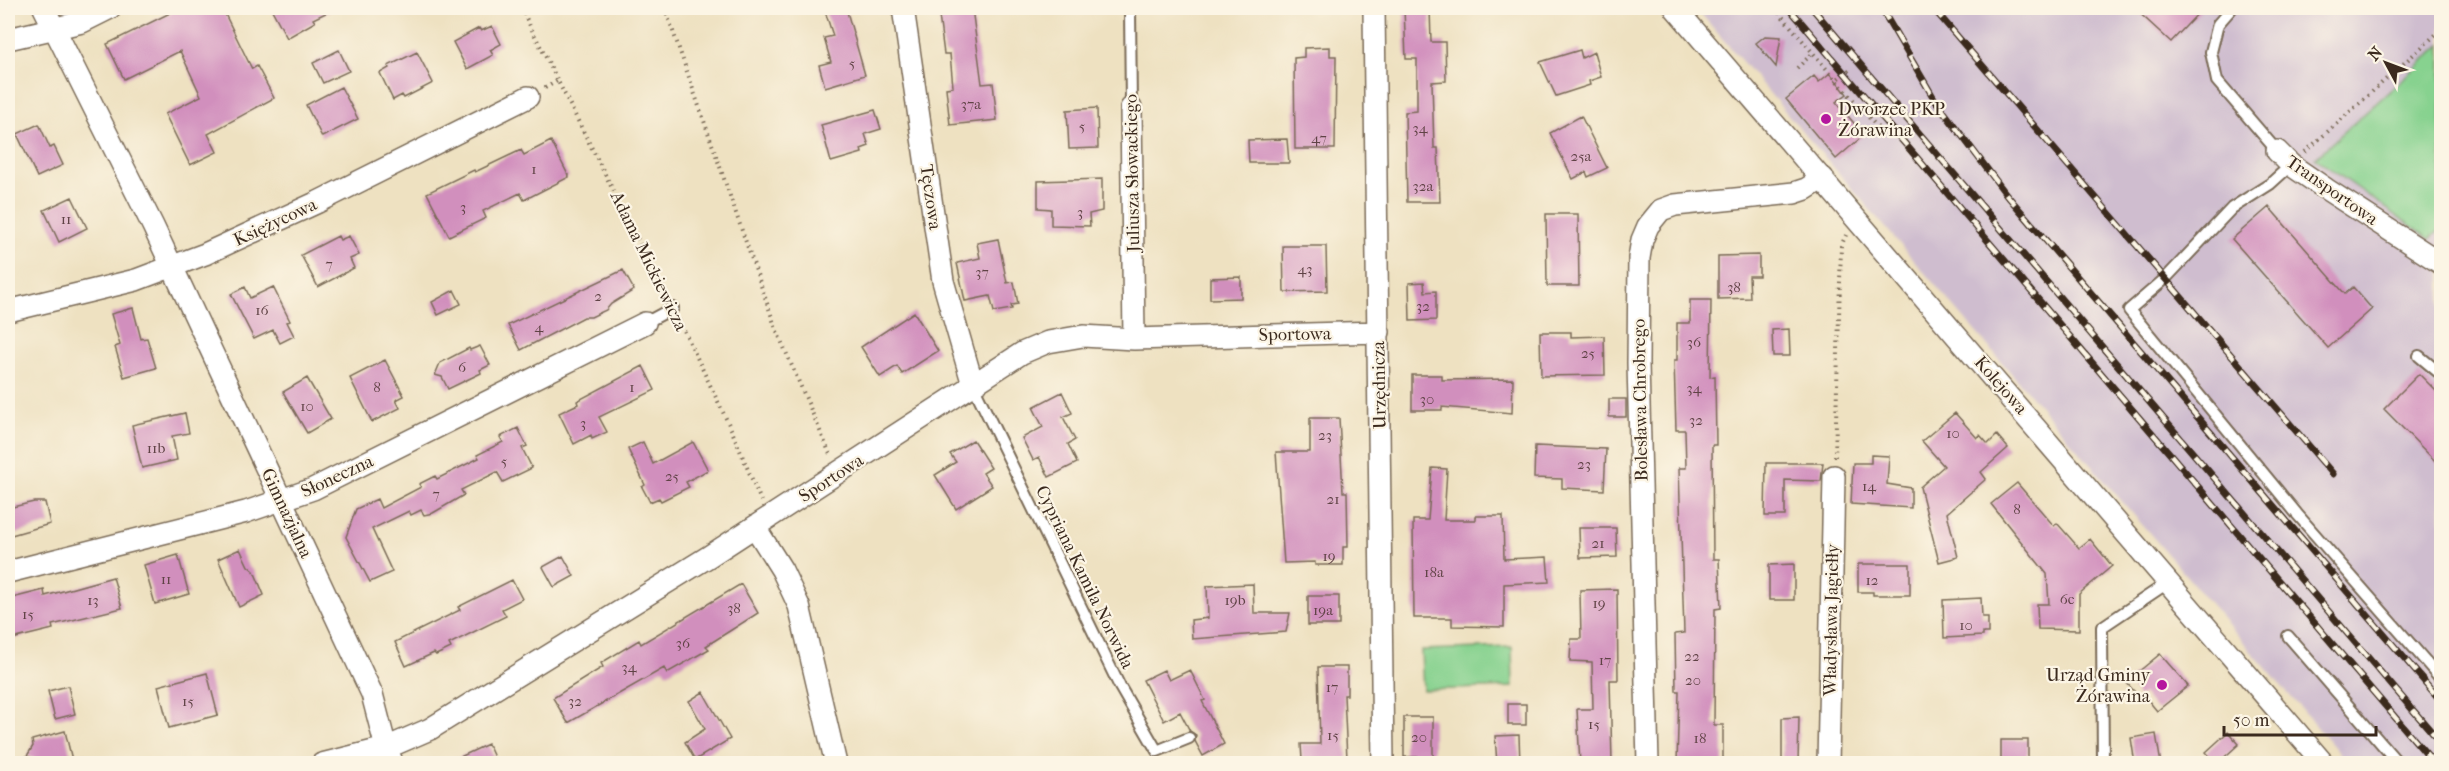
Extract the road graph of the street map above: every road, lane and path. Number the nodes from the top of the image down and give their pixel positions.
1 (44, 8) edge
2 (110, 8) edge
3 (521, 8) edge
4 (665, 8) edge
5 (903, 8) edge
6 (1130, 8) edge
7 (1374, 8) edge
8 (1675, 8) edge
9 (1775, 8) edge
10 (2232, 8) edge
11 (54, 28) junction
12 (2442, 29) edge
13 (8, 39) edge
14 (1813, 53) junction
15 (1797, 68) dead end
16 (1849, 70) dead end
17 (1836, 80) junction
18 (528, 97) dead end
19 (1131, 108) joint
20 (1878, 128) dead end
21 (2284, 158) junction
22 (1823, 178) junction
23 (1841, 246) dead end
24 (2442, 264) edge
25 (171, 267) junction
26 (673, 308) junction
27 (8, 311) edge
28 (645, 324) joint
29 (1379, 333) junction
30 (1134, 339) junction
31 (2419, 356) dead end
32 (2442, 375) edge
33 (973, 385) junction
34 (839, 474) junction
35 (1834, 476) joint
36 (280, 500) junction
37 (762, 523) junction
38 (8, 572) edge
39 (2169, 582) junction
40 (2288, 636) dead end
41 (2442, 680) edge
42 (1189, 738) dead end
43 (389, 756) edge
44 (322, 764) edge
45 (836, 764) edge
46 (1383, 764) edge
47 (1648, 764) edge
48 (1828, 764) edge
49 (2103, 764) edge
50 (2324, 764) edge
51 (2399, 764) edge

1 - 11 street, Gimnazjalna
2 - 11 street
3 - 26 path, Adama Mickiewicza
4 - 34 path
5 - 33 street, Tęczowa
6 - 19 lane, Juliusza Słowackiego
7 - 29 street, Urzędnicza
8 - 22 street, Kolejowa
9 - 14 path
10 - 21 lane, Transportowa
11 - 13 street
11 - 25 street, Gimnazjalna
12 - 21 path
14 - 15 path
14 - 17 path
16 - 17 path
17 - 20 path
18 - 25 street, Księżycowa
19 - 30 street, Juliusza Słowackiego
21 - 24 street, Transportowa
21 - 41 lane
22 - 39 street, Kolejowa
22 - 47 street, Bolesława Chrobrego
23 - 35 path
25 - 27 street, Księżycowa
25 - 36 street, Gimnazjalna
26 - 28 lane
26 - 37 path, Adama Mickiewicza
28 - 36 street, Słoneczna
29 - 30 street, Sportowa
29 - 46 street, Urzędnicza
30 - 33 street, Sportowa
31 - 32 lane
33 - 34 street, Sportowa
33 - 42 lane, Cypriana Kamila Norwida
34 - 37 street, Sportowa
35 - 48 street, Władysława Jagiełły
36 - 38 street, Słoneczna
36 - 43 street, Gimnazjalna
37 - 43 street, Sportowa
37 - 45 street
39 - 49 lane
39 - 50 street, Kolejowa
40 - 51 lane
43 - 44 street, Sportowa

